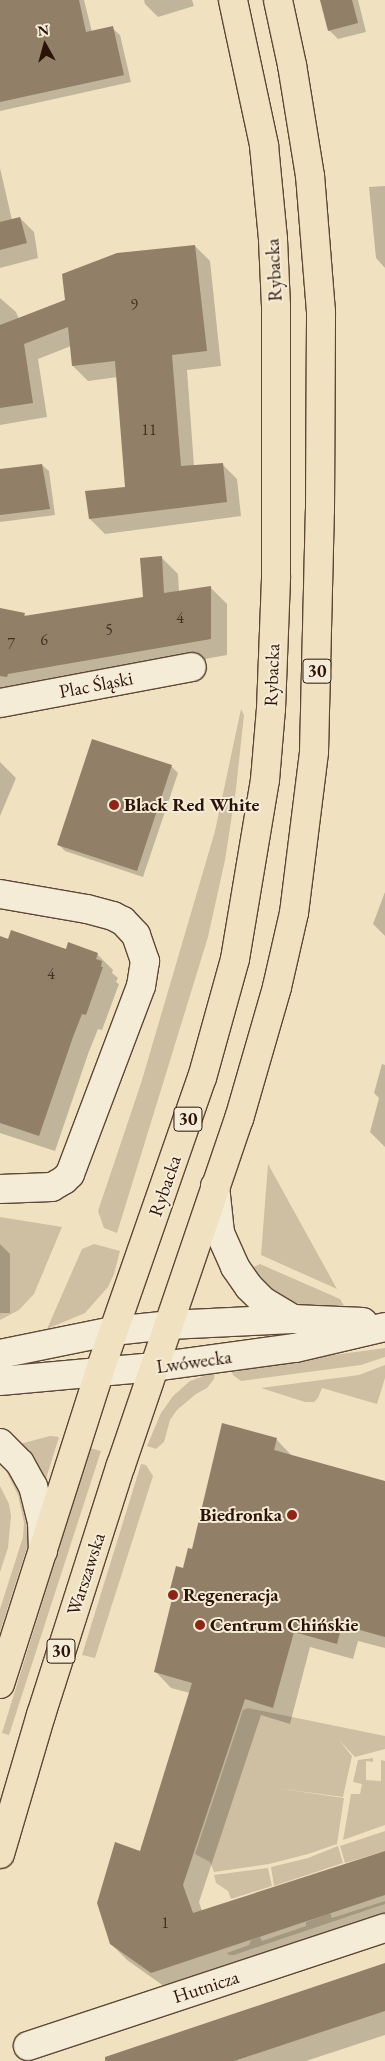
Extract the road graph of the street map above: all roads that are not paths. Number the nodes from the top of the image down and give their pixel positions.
1 (232, 0) edge
2 (278, 0) edge
3 (192, 667) dead end
4 (0, 703) edge
5 (0, 894) edge
6 (215, 1186) junction
7 (0, 1189) edge
8 (293, 1319) junction
9 (169, 1325) junction
10 (385, 1325) edge
11 (113, 1332) junction
12 (0, 1354) edge
13 (154, 1367) junction
14 (99, 1373) junction
15 (0, 1381) edge
16 (0, 1443) edge
17 (44, 1551) junction
18 (0, 1684) edge
19 (0, 1854) edge
20 (385, 1928) edge
21 (28, 2046) dead end

1 - 11 main road, Rybacka / 30
2 - 6 main road, 30
3 - 4 street, Plac Śląski
5 - 7 street
6 - 8 street
6 - 9 main road, 30
8 - 9 street, Lwówecka
8 - 10 street, Lwówecka
9 - 11 street, Lwówecka
9 - 13 main road, Warszawska / 30
10 - 13 street, Lwówecka
11 - 12 street, Lwówecka
11 - 14 main road, 30
13 - 14 street, Lwówecka
13 - 19 main road, Warszawska / 30
14 - 15 street, Lwówecka
14 - 17 main road, 30
16 - 17 street
17 - 18 main road, 30
20 - 21 street, Hutnicza

